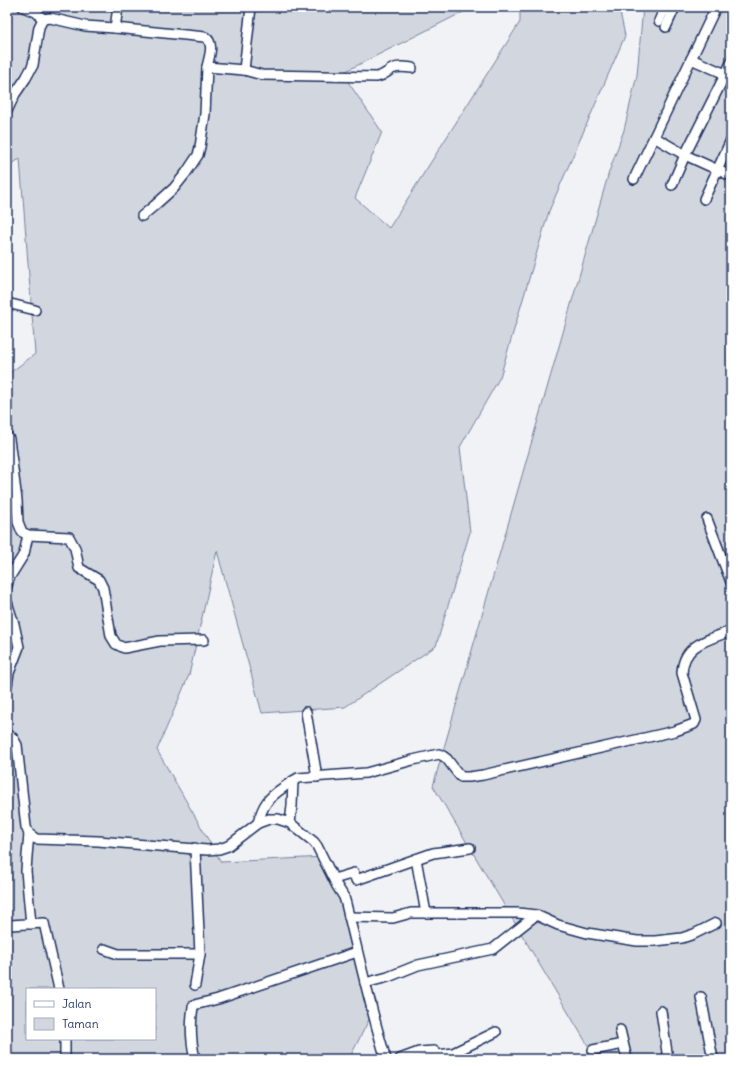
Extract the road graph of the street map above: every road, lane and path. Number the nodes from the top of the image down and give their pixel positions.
1 (24, 7) edge
2 (118, 7) edge
3 (251, 7) edge
4 (665, 7) edge
5 (675, 7) edge
6 (716, 7) edge
7 (43, 18) junction
8 (658, 21) dead end
9 (666, 27) dead end
10 (115, 28) junction
11 (691, 59) junction
12 (731, 62) edge
13 (208, 67) junction
14 (412, 68) dead end
15 (244, 70) junction
16 (728, 76) edge
17 (7, 111) edge
18 (654, 137) junction
19 (731, 140) edge
20 (685, 155) junction
21 (717, 170) junction
22 (731, 176) edge
23 (634, 179) dead end
24 (672, 185) dead end
25 (704, 198) dead end
26 (142, 216) dead end
27 (7, 303) edge
28 (36, 310) dead end
29 (7, 436) edge
30 (708, 519) dead end
31 (28, 535) junction
32 (731, 582) edge
33 (7, 586) edge
34 (7, 602) edge
35 (731, 631) edge
36 (204, 640) dead end
37 (7, 685) edge
38 (306, 712) dead end
39 (7, 734) edge
40 (317, 777) junction
41 (292, 781) junction
42 (258, 823) junction
43 (290, 823) junction
44 (29, 834) junction
45 (195, 848) junction
46 (470, 848) dead end
47 (416, 859) junction
48 (334, 879) junction
49 (426, 913) junction
50 (536, 915) junction
51 (349, 918) junction
52 (716, 923) dead end
53 (31, 924) junction
54 (10, 925) dead end
55 (104, 949) dead end
56 (357, 952) junction
57 (200, 954) junction
58 (365, 984) junction
59 (195, 985) dead end
60 (59, 988) edge
61 (701, 997) dead end
62 (661, 1011) dead end
63 (620, 1030) dead end
64 (496, 1032) dead end
65 (65, 1040) edge
66 (623, 1044) junction
67 (593, 1050) dead end
68 (447, 1056) edge
69 (65, 1059) edge
70 (195, 1059) edge
71 (386, 1059) edge
72 (400, 1059) edge
73 (627, 1059) edge
74 (668, 1059) edge
75 (713, 1059) edge

1 - 7 street
2 - 10 street
3 - 15 street
4 - 8 street
5 - 9 street
6 - 11 street
7 - 10 street
7 - 17 street
10 - 13 street
11 - 16 street
11 - 18 street
12 - 16 street
13 - 15 street
13 - 26 street
14 - 15 street
16 - 20 street
18 - 20 street
18 - 23 street
19 - 21 street
20 - 21 street
20 - 24 street
21 - 22 street
21 - 25 street
27 - 28 street
29 - 31 street
30 - 32 street
31 - 33 street
31 - 36 street
34 - 37 street
35 - 40 street
38 - 40 street
39 - 44 street
40 - 41 street
41 - 42 street
41 - 43 street
42 - 43 street
42 - 45 street
43 - 48 street
44 - 45 street
44 - 53 street
45 - 57 street
46 - 47 street
47 - 48 street
47 - 49 street
48 - 51 street
49 - 50 street
49 - 51 street
50 - 52 street
50 - 58 street
51 - 56 street
53 - 54 street
53 - 60 street
55 - 57 street
56 - 58 street
56 - 70 street
57 - 59 street
58 - 71 street
61 - 75 street
62 - 74 street
63 - 66 street
64 - 68 street
65 - 69 street
66 - 67 street
66 - 73 street
68 - 72 street

